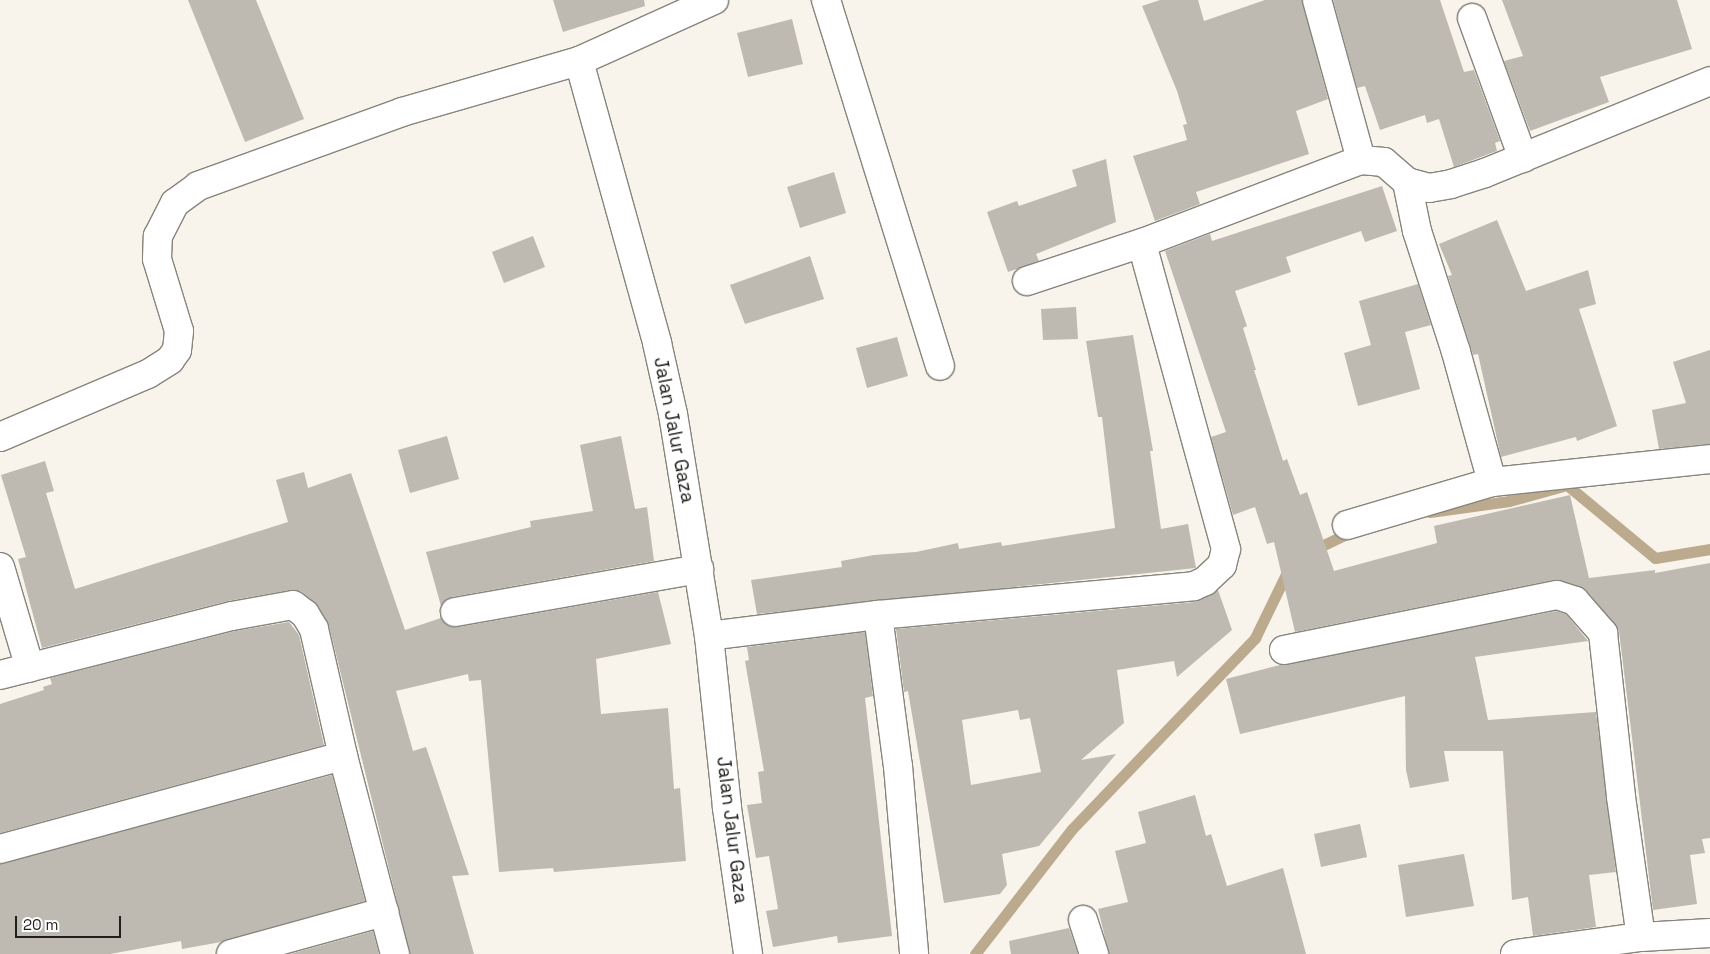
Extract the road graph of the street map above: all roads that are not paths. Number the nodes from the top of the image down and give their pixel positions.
1 (714, 0) edge
2 (826, 0) edge
3 (1317, 0) edge
4 (1472, 18) dead end
5 (579, 61) junction
6 (1710, 81) edge
7 (1523, 158) junction
8 (1361, 160) junction
9 (1407, 182) junction
10 (1142, 243) junction
11 (1027, 281) dead end
12 (940, 366) dead end
13 (0, 437) edge
14 (1710, 459) edge
15 (1492, 482) junction
16 (1347, 525) dead end
17 (0, 567) edge
18 (699, 569) junction
19 (455, 612) dead end
20 (878, 615) junction
21 (709, 636) junction
22 (1284, 650) dead end
23 (30, 668) junction
24 (0, 675) edge
25 (343, 756) junction
26 (0, 849) edge
27 (384, 912) junction
28 (1084, 920) dead end
29 (1710, 933) edge
30 (1641, 937) junction
31 (1564, 951) edge
32 (231, 954) edge
33 (395, 954) edge
34 (748, 954) edge
35 (914, 954) edge
36 (1094, 954) edge
37 (1515, 954) edge

1 - 5 street
2 - 12 street
3 - 8 street
4 - 7 street
5 - 13 street
5 - 18 street, Jalan Jalur Gaza
6 - 7 street
7 - 9 street
8 - 9 street
8 - 10 street
9 - 15 street
10 - 11 street
10 - 20 street
14 - 15 street
15 - 16 street
17 - 23 street
18 - 19 street
18 - 21 street, Jalan Jalur Gaza
20 - 21 street
20 - 35 street
21 - 34 street, Jalan Jalur Gaza
22 - 30 street
23 - 24 street
23 - 25 street
25 - 26 street
25 - 27 street
27 - 32 street
27 - 33 street
28 - 36 street
29 - 30 street
30 - 31 street
31 - 37 street

